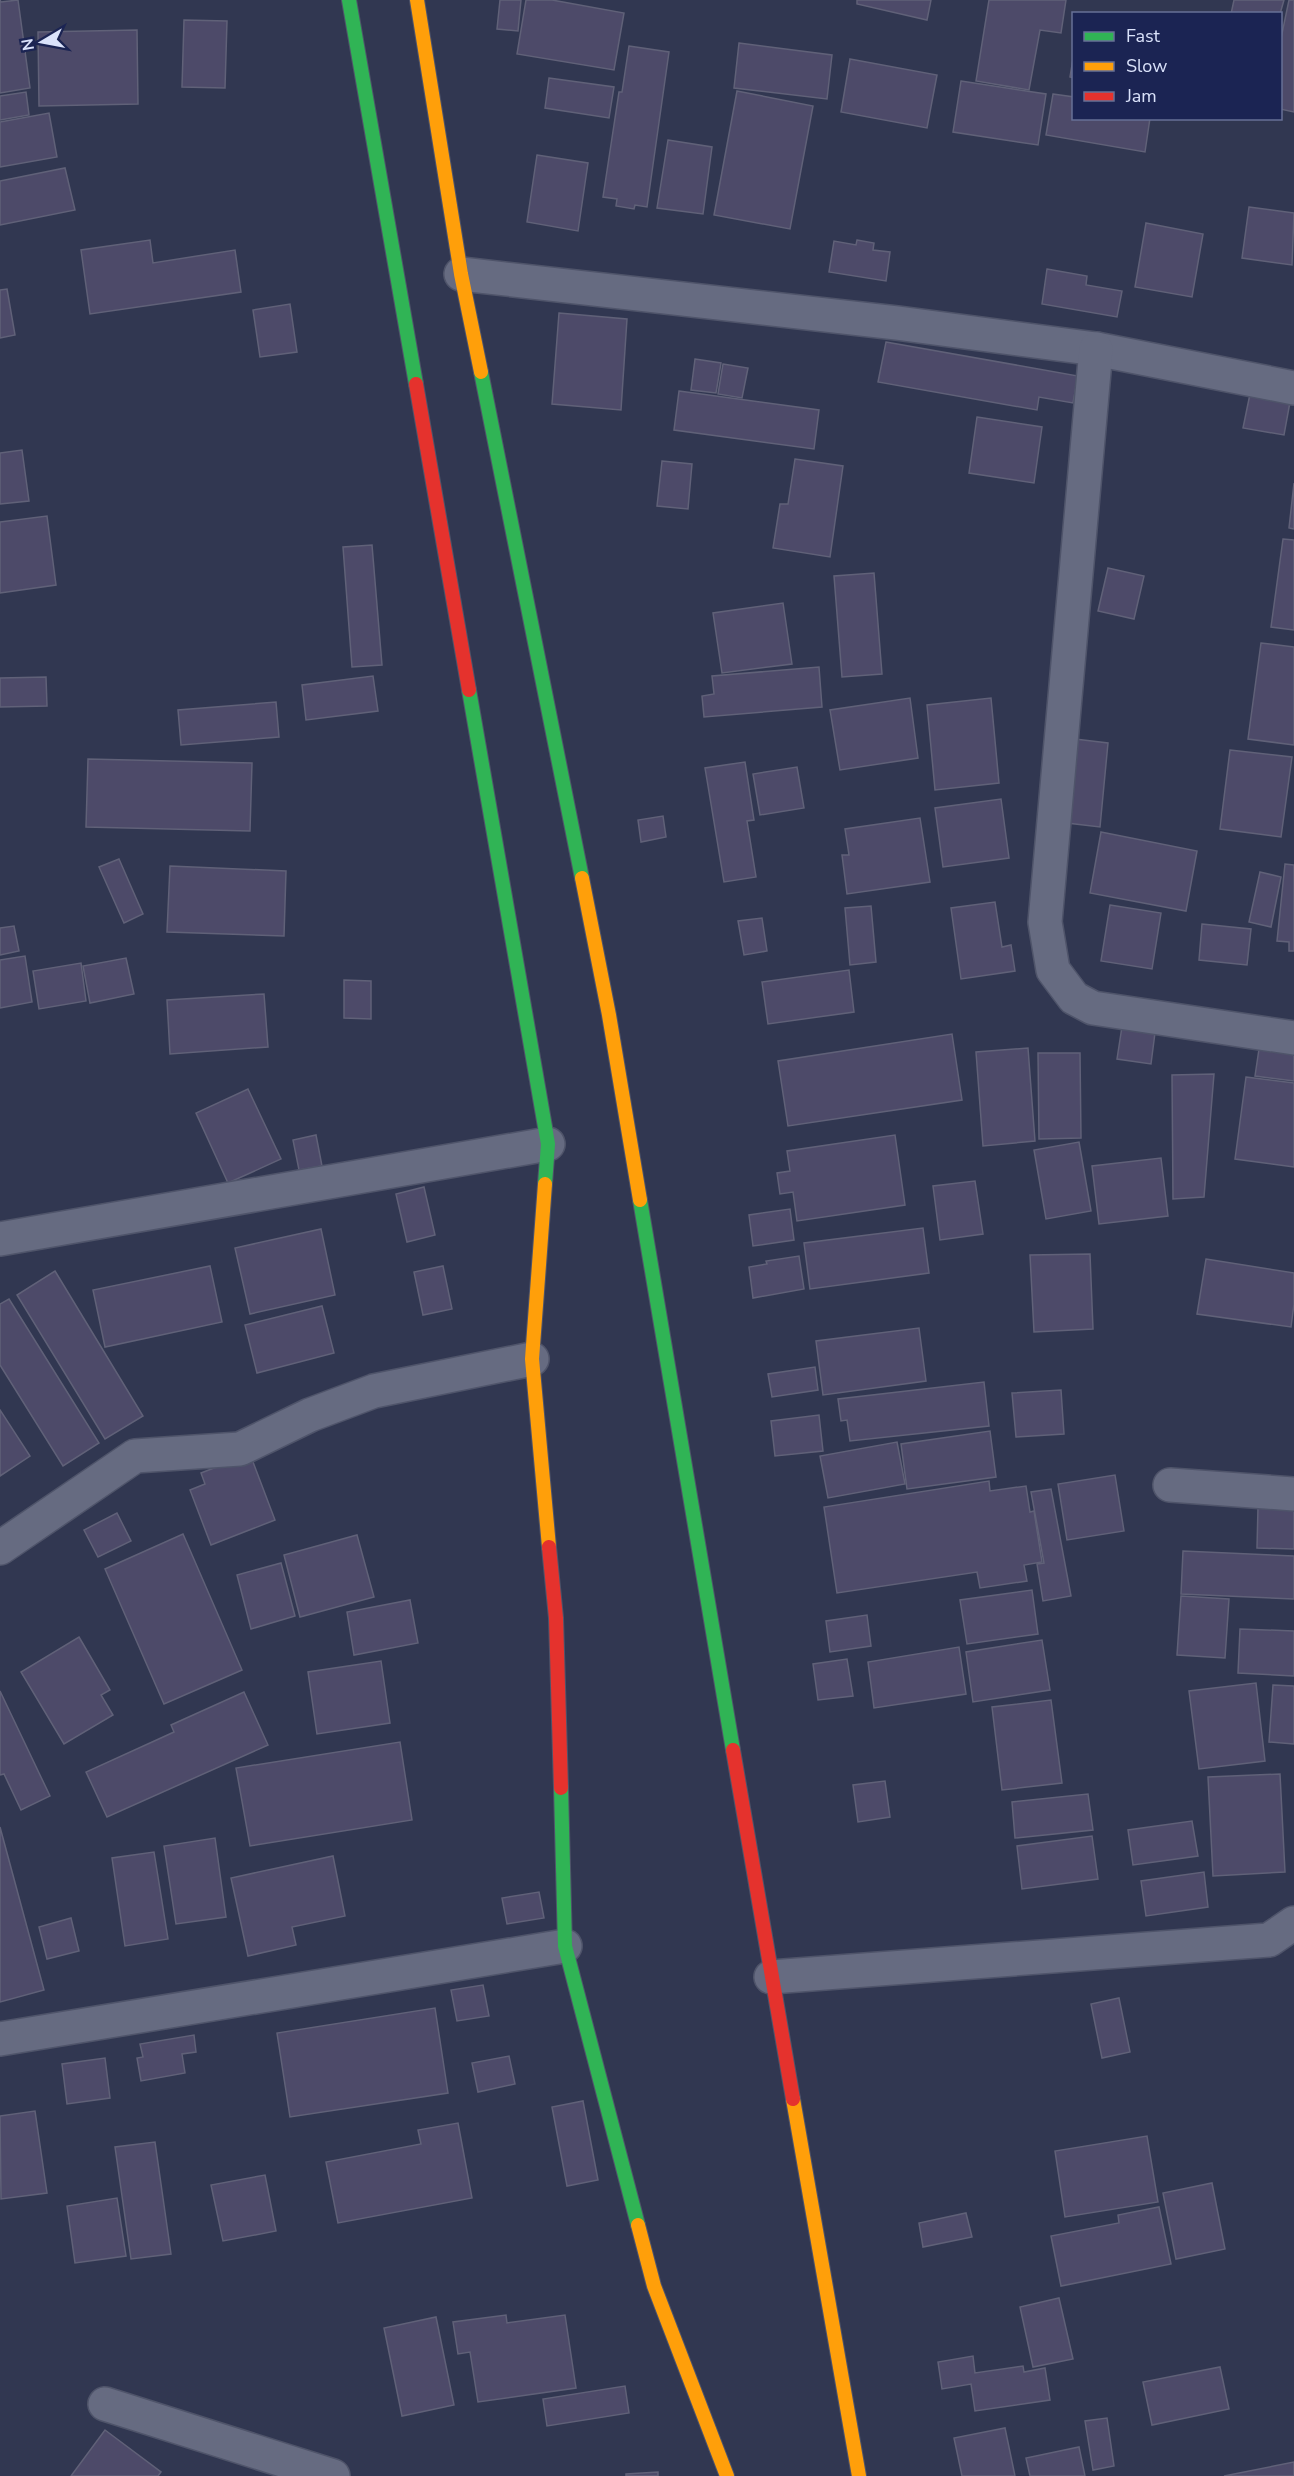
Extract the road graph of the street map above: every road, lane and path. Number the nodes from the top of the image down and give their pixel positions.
1 (348, 0) edge
2 (417, 0) edge
3 (461, 274) junction
4 (1096, 349) junction
5 (1294, 388) edge
6 (1294, 1038) edge
7 (548, 1144) junction
8 (0, 1239) edge
9 (532, 1359) junction
10 (1170, 1485) dead end
11 (1294, 1494) edge
12 (0, 1548) edge
13 (1294, 1923) edge
14 (565, 1946) junction
15 (771, 1977) junction
16 (0, 2039) edge
17 (105, 2403) dead end
18 (333, 2476) edge
19 (727, 2476) edge
20 (860, 2476) edge

1 - 7 street
2 - 3 street
3 - 4 street
3 - 15 street
4 - 5 street
4 - 6 street
7 - 8 street
7 - 9 street
9 - 12 street
9 - 14 street
10 - 11 street
13 - 15 street
14 - 16 street
14 - 19 street
15 - 20 street
17 - 18 street

